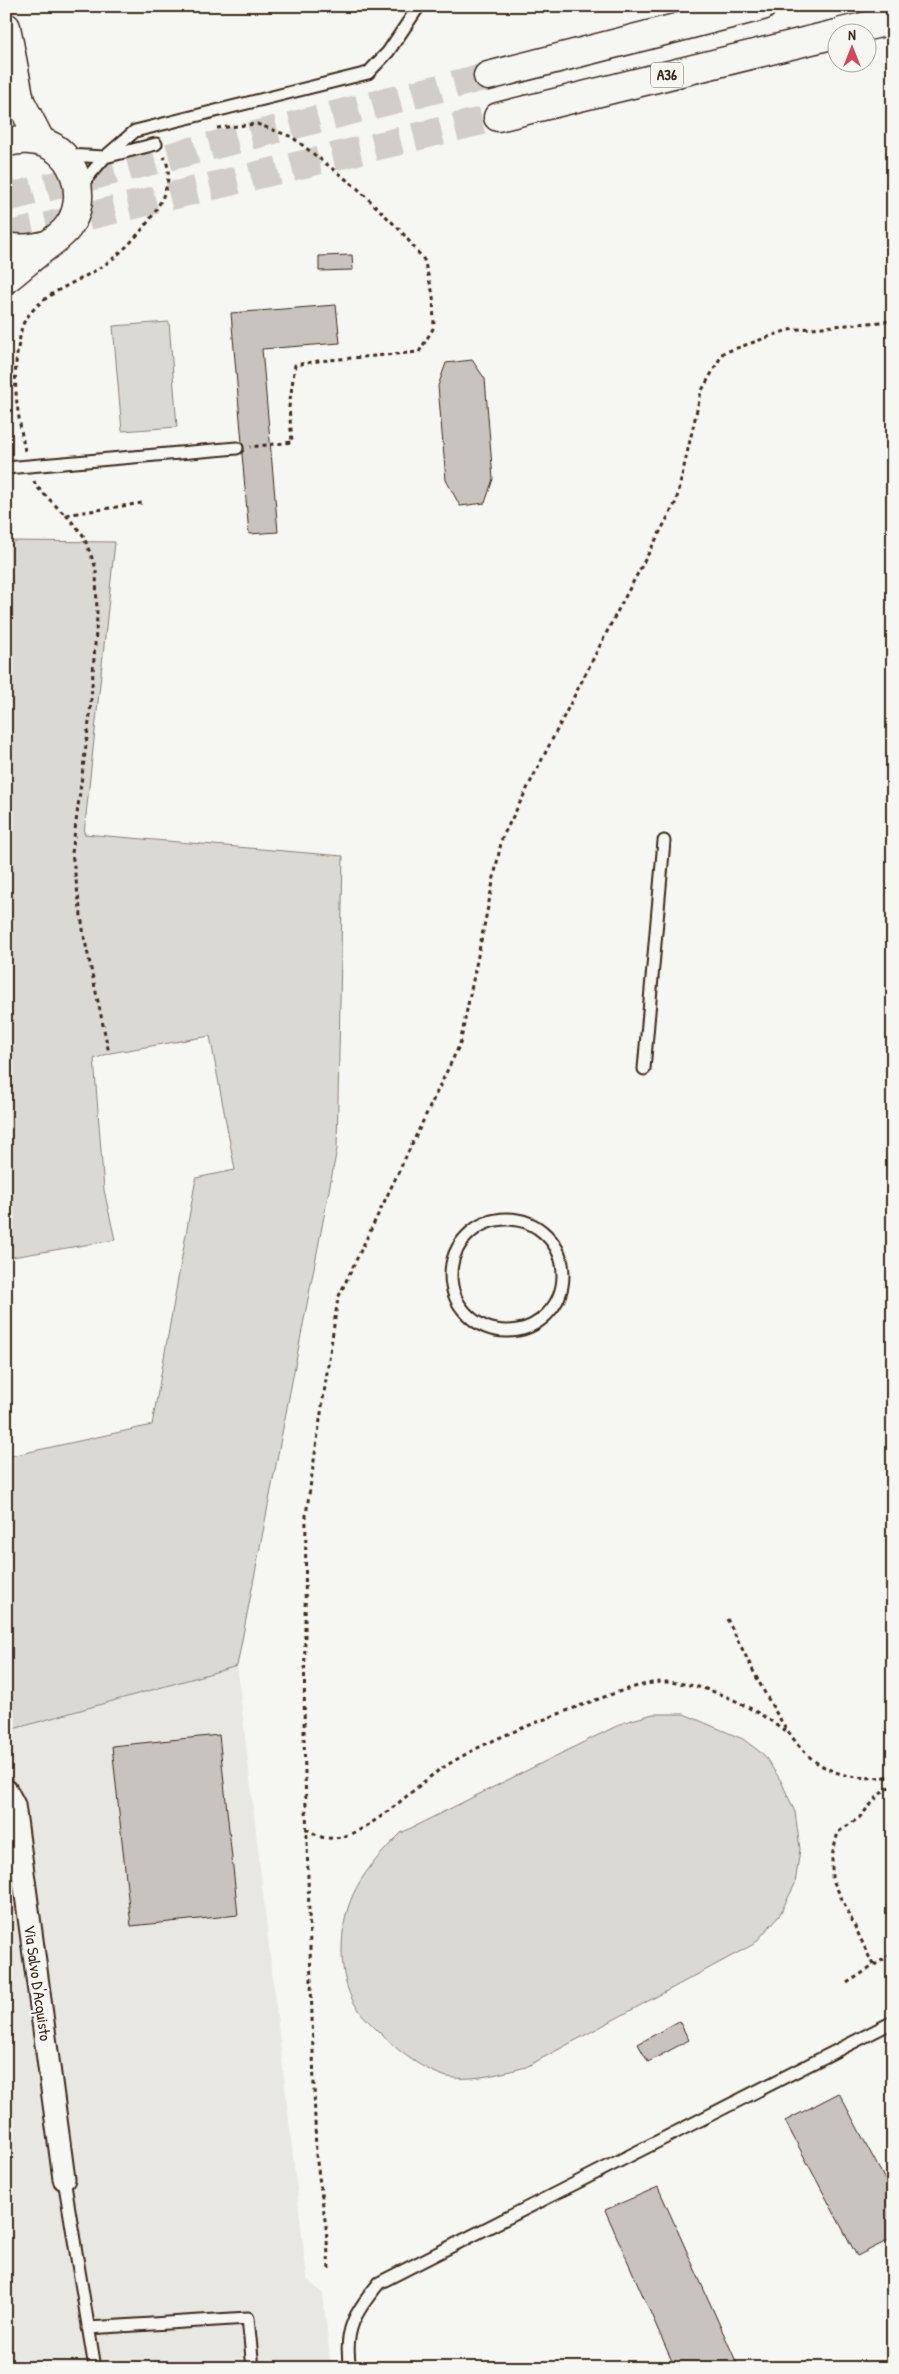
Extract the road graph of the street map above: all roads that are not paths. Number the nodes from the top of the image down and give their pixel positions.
1 (419, 6) edge
2 (762, 6) edge
3 (893, 20) edge
4 (876, 24) edge
5 (7, 34) edge
6 (826, 36) edge
7 (488, 76) tunnel mouth
8 (498, 117) tunnel mouth
9 (6, 142) edge
10 (156, 144) road end
11 (51, 148) junction
12 (105, 157) junction
13 (78, 188) junction
14 (49, 244) junction
15 (6, 247) edge
16 (6, 280) edge
17 (237, 448) road end
18 (6, 468) edge
19 (664, 841) dead end
20 (644, 1068) dead end
21 (488, 1328) joint
22 (6, 1790) edge
23 (893, 2022) edge
24 (64, 2179) joint
25 (88, 2328) junction
26 (95, 2368) edge
27 (253, 2368) edge
28 (350, 2368) edge

1 - 12 lane
2 - 7 main road
3 - 4 main road
5 - 11 main road
6 - 8 main road, A36
9 - 11 main road
10 - 12 lane
11 - 12 lane
11 - 13 main road
12 - 13 lane
13 - 14 main road
14 - 15 main road
14 - 16 main road
17 - 18 lane
19 - 20 lane
21 - 21 lane
22 - 24 street, Via Salvo D'Acquisto
23 - 28 lane
24 - 25 lane
25 - 26 lane
25 - 27 lane

